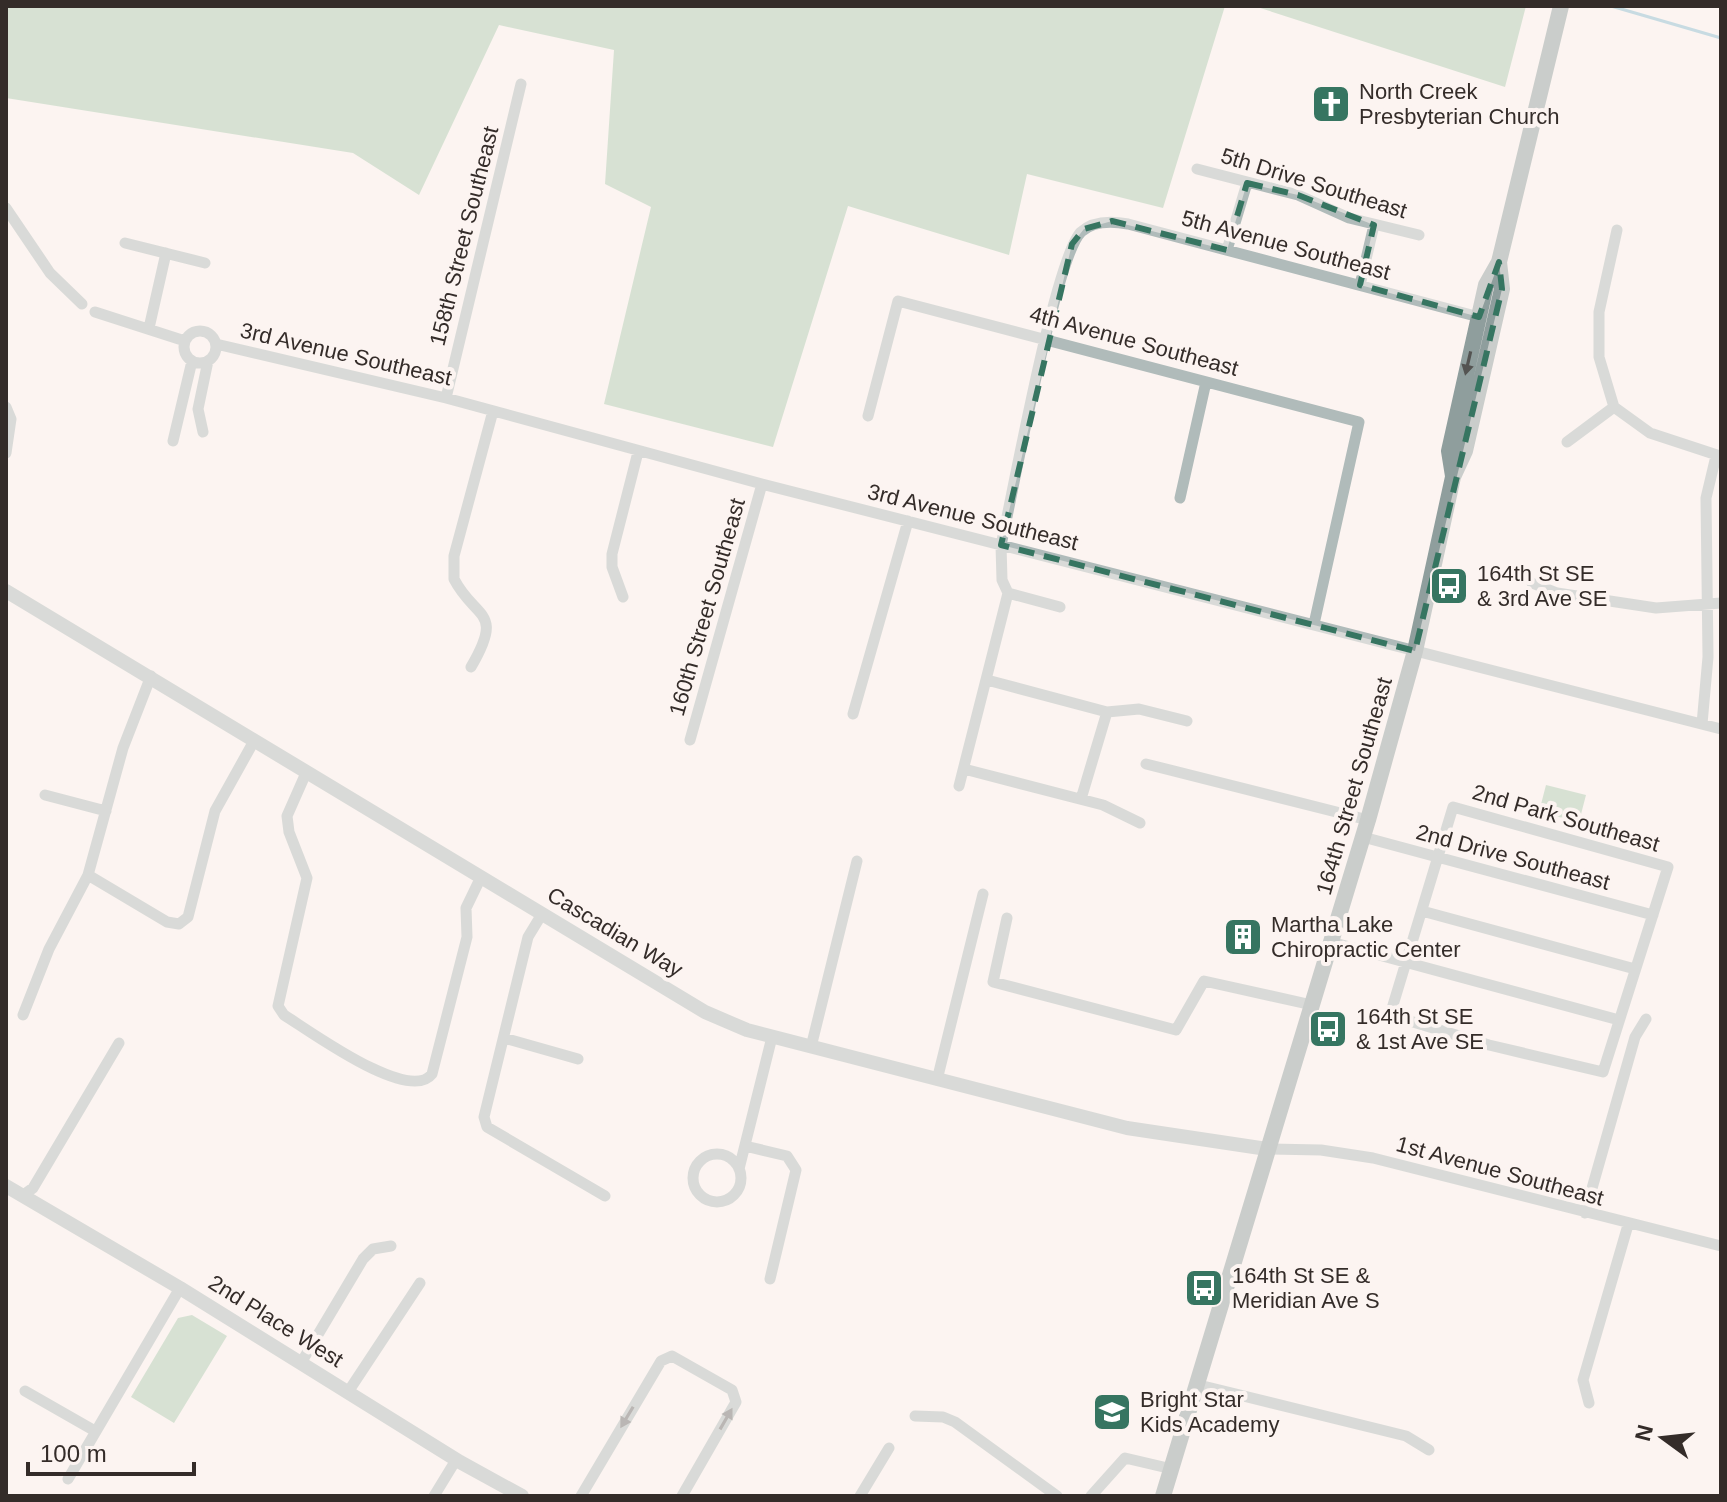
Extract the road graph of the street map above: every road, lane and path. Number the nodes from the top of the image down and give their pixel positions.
1 (1561, 6) edge
2 (521, 84) dead end
3 (1197, 169) dead end
4 (1247, 183) junction
5 (6, 208) edge
6 (1374, 225) junction
7 (1617, 230) dead end
8 (1419, 235) dead end
9 (125, 243) dead end
10 (1227, 250) junction
11 (166, 253) junction
12 (1499, 262) junction
13 (205, 263) dead end
14 (1360, 285) junction
15 (82, 304) dead end
16 (95, 312) dead end
17 (1479, 317) junction
18 (149, 328) junction
19 (1047, 338) junction
20 (185, 341) junction
21 (216, 344) junction
22 (192, 361) junction
23 (208, 361) junction
24 (1206, 382) junction
25 (446, 398) junction
26 (6, 407) edge
27 (1614, 407) junction
28 (493, 411) junction
29 (868, 416) dead end
30 (203, 432) dead end
31 (173, 441) dead end
32 (1567, 442) dead end
33 (638, 452) junction
34 (6, 453) edge
35 (1719, 456) edge
36 (1453, 477) junction
37 (762, 484) junction
38 (1180, 498) dead end
39 (908, 521) junction
40 (1001, 545) junction
41 (1532, 583) dead end
42 (6, 591) edge
43 (1008, 593) junction
44 (623, 597) dead end
45 (1706, 603) junction
46 (1721, 603) edge
47 (1060, 607) dead end
48 (1314, 624) junction
49 (1415, 651) junction
50 (471, 667) dead end
51 (151, 676) junction
52 (987, 680) junction
53 (1107, 712) junction
54 (853, 714) dead end
55 (1187, 721) dead end
56 (1702, 724) junction
57 (1721, 729) edge
58 (690, 740) dead end
59 (254, 741) junction
60 (1146, 764) dead end
61 (964, 769) junction
62 (306, 773) junction
63 (959, 786) dead end
64 (45, 795) dead end
65 (1081, 799) junction
66 (106, 811) junction
67 (1368, 820) junction
68 (1140, 823) dead end
69 (1363, 837) junction
70 (1437, 859) junction
71 (857, 861) dead end
72 (88, 875) junction
73 (481, 877) junction
74 (983, 894) dead end
75 (1422, 911) junction
76 (542, 914) junction
77 (1653, 915) junction
78 (1007, 918) dead end
79 (1331, 942) junction
80 (1405, 963) junction
81 (1635, 969) junction
82 (1312, 1005) junction
83 (23, 1015) dead end
84 (1646, 1019) dead end
85 (1619, 1020) junction
86 (772, 1037) junction
87 (504, 1038) junction
88 (119, 1043) dead end
89 (811, 1047) junction
90 (578, 1059) dead end
91 (937, 1080) junction
92 (745, 1146) junction
93 (1267, 1149) junction
94 (739, 1169) junction
95 (6, 1186) edge
96 (22, 1196) junction
97 (605, 1196) dead end
98 (1585, 1213) junction
99 (1628, 1225) junction
100 (391, 1246) dead end
101 (1721, 1246) edge
102 (770, 1279) dead end
103 (420, 1283) dead end
104 (180, 1288) junction
105 (301, 1363) junction
106 (1199, 1385) junction
107 (25, 1391) dead end
108 (348, 1392) junction
109 (1589, 1403) dead end
110 (915, 1416) dead end
111 (95, 1431) junction
112 (889, 1448) dead end
113 (1429, 1450) dead end
114 (456, 1460) junction
115 (1172, 1469) junction
116 (68, 1479) dead end
117 (434, 1496) edge
118 (522, 1496) edge
119 (581, 1496) edge
120 (682, 1496) edge
121 (860, 1496) edge
122 (1057, 1496) edge
123 (1091, 1496) edge
124 (1163, 1496) edge

1 - 12 main road, 164th Street Southeast
2 - 25 street, 158th Street Southeast
3 - 4 street, 5th Drive Southeast
4 - 6 street, 5th Drive Southeast
4 - 10 street
5 - 15 street
6 - 8 street, 5th Drive Southeast
6 - 14 street
7 - 27 street
9 - 11 street
10 - 14 street, 5th Avenue Southeast
10 - 19 street, 5th Avenue Southeast
11 - 13 street
11 - 18 street
12 - 17 main road, 164th Street Southeast
12 - 36 main road, 164th Street Southeast
14 - 17 street, 5th Avenue Southeast
16 - 18 street
17 -> 36 main road, 164th Street Southeast
18 - 20 street
19 - 24 street, 4th Avenue Southeast
19 - 29 street, 4th Avenue Southeast
19 - 40 street
20 - 21 street
20 - 22 street
21 - 23 street
21 - 25 street, 3rd Avenue Southeast
22 - 23 street
22 - 31 street
23 - 30 street
24 - 38 street
24 - 48 street, 4th Avenue Southeast
25 - 28 street, 3rd Avenue Southeast
26 - 34 street
27 - 32 street
27 - 35 street
28 - 33 street, 3rd Avenue Southeast
28 - 50 street
33 - 37 street, 3rd Avenue Southeast
33 - 44 street
35 - 45 street
36 - 49 main road, 164th Street Southeast
37 - 39 street, 3rd Avenue Southeast
37 - 58 street, 160th Street Southeast
39 - 40 street, 3rd Avenue Southeast
39 - 54 street
40 - 43 street
40 - 48 street, 3rd Avenue Southeast
41 - 45 street
42 - 51 street, Cascadian Way
43 - 47 street
43 - 52 street
45 - 46 street
45 - 56 street
48 - 49 street, 3rd Avenue Southeast
49 - 56 street, 3rd Avenue Southeast
49 - 67 main road, 164th Street Southeast
51 - 59 street, Cascadian Way
51 - 66 street
52 - 53 street
52 - 61 street
53 - 55 street
53 - 65 street
56 - 57 street, 3rd Avenue Southeast
59 - 62 street, Cascadian Way
59 - 72 street
60 - 67 street
61 - 63 street
61 - 65 street
62 - 73 street, Cascadian Way
62 - 73 street
64 - 66 street
65 - 68 street
66 - 72 street
67 - 69 main road, 164th Street Southeast
69 - 70 street, 2nd Drive Southeast
69 - 79 main road, 164th Street Southeast
70 - 75 street
70 - 77 street, 2nd Drive Southeast
70 - 77 street, 2nd Park Southeast
71 - 89 street
72 - 83 street
73 - 76 street, Cascadian Way
74 - 91 street
75 - 80 street
75 - 81 street
76 - 86 street, Cascadian Way
76 - 87 street
77 - 81 street
78 - 82 street
79 - 80 street
79 - 82 main road, 164th Street Southeast
80 - 85 street
80 - 85 street
81 - 85 street
82 - 93 main road, 164th Street Southeast
84 - 98 street
86 - 89 street, Cascadian Way
86 - 92 street
87 - 90 street
87 - 97 street
88 - 96 street
89 - 91 street, Cascadian Way
91 - 93 street, Cascadian Way
92 - 94 street
92 - 102 street
93 - 98 street, 1st Avenue Southeast
93 - 106 main road, 164th Street Southeast
94 - 94 street
95 - 96 street, 2nd Place West
96 - 104 street, 2nd Place West
98 - 99 street, 1st Avenue Southeast
99 - 101 street, 1st Avenue Southeast
99 - 109 street
100 - 105 street
103 - 108 street
104 - 105 street, 2nd Place West
104 - 111 street
105 - 108 street, 2nd Place West
106 - 113 street
106 - 115 main road, 164th Street Southeast
107 - 111 street
108 - 114 street, 2nd Place West
110 - 122 street
111 - 116 street
112 - 121 street
114 - 117 street
114 - 118 street, 2nd Place West
115 - 123 street
115 - 124 main road, 164th Street Southeast
120 -> 119 street

